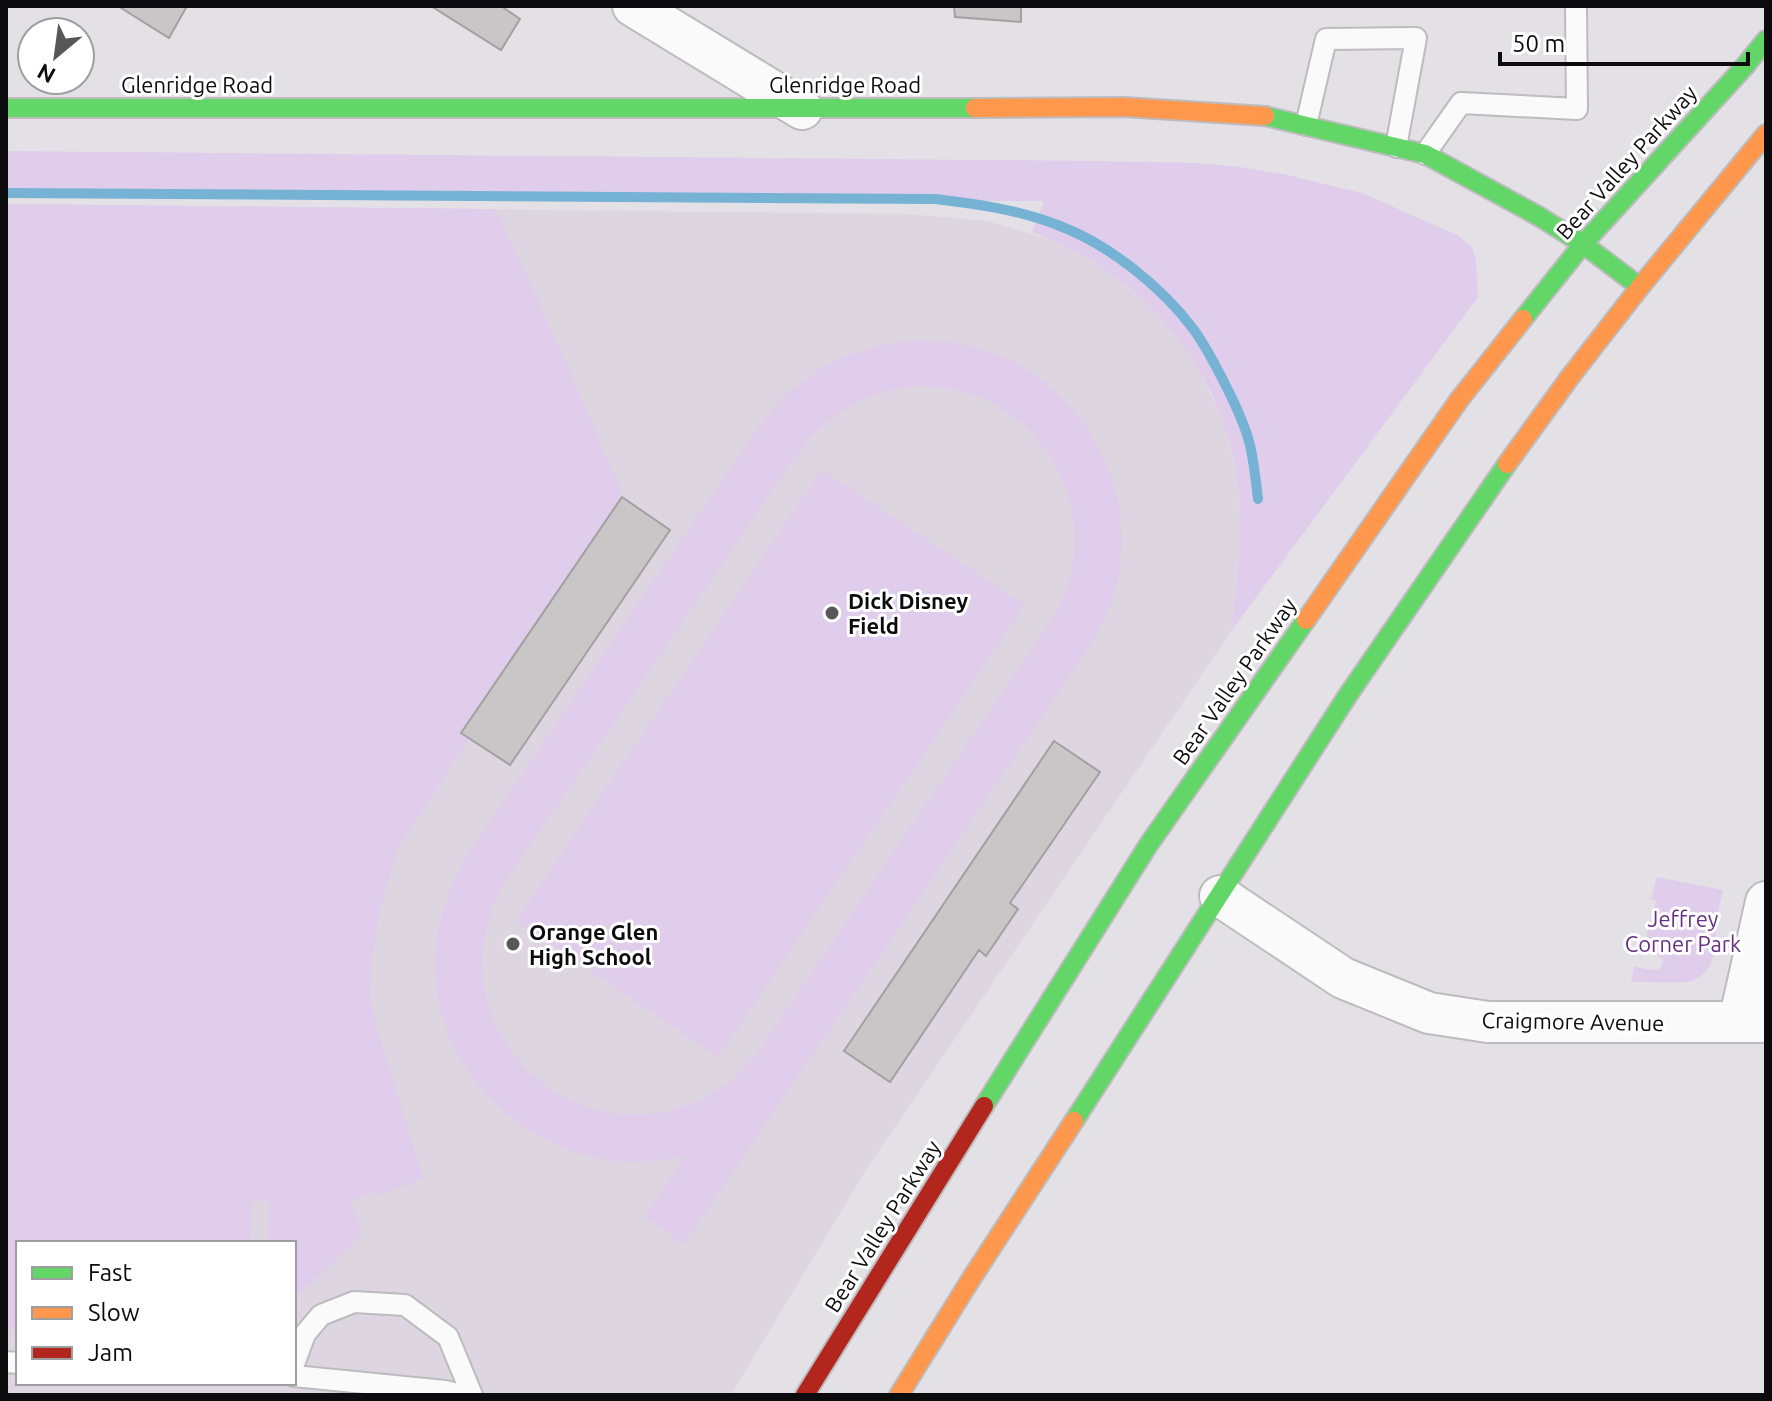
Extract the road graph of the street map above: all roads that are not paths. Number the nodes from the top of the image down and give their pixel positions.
1 (633, 6) edge
2 (1576, 6) edge
3 (1766, 40) edge
4 (6, 108) edge
5 (802, 109) junction
6 (1306, 125) junction
7 (1766, 134) edge
8 (1396, 147) junction
9 (1425, 154) junction
10 (1583, 244) junction
11 (1640, 287) junction
12 (1220, 896) junction
13 (1766, 902) edge
14 (1753, 1022) edge
15 (296, 1359) edge
16 (296, 1376) edge
17 (460, 1395) edge
18 (472, 1395) edge
19 (805, 1395) edge
20 (899, 1395) edge

1 - 5 street
2 - 9 lane
3 - 10 main road, Bear Valley Parkway
4 - 5 main road, Glenridge Road
5 - 6 main road, Glenridge Road
6 - 8 main road, Glenridge Road
6 - 8 lane
7 - 11 main road
8 - 9 main road, Glenridge Road
9 - 10 main road, Glenridge Road
10 - 11 main road, Glenridge Road
10 - 19 main road, Bear Valley Parkway
11 - 12 main road
12 - 14 street, Craigmore Avenue
12 - 20 main road
13 - 14 street
15 - 18 lane
16 - 17 lane

